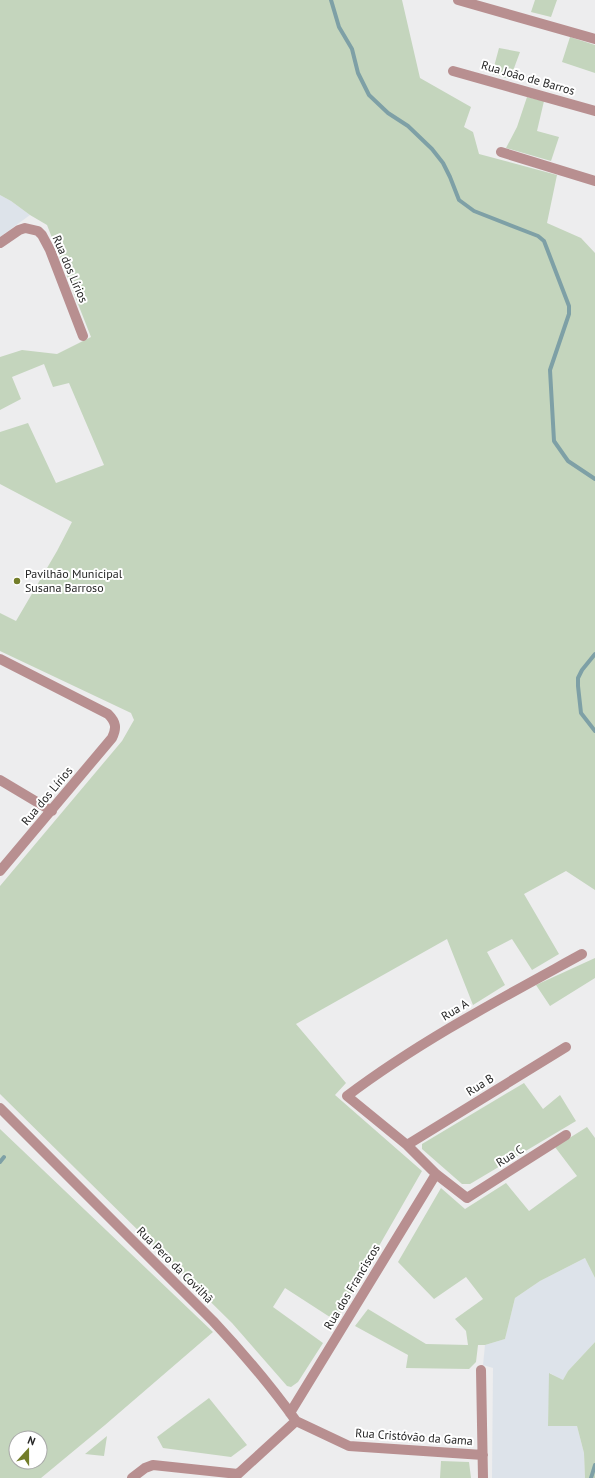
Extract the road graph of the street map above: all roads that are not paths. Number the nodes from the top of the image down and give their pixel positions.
1 (461, 1) edge
2 (595, 39) edge
3 (453, 71) dead end
4 (595, 111) edge
5 (501, 152) dead end
6 (595, 181) edge
7 (0, 243) edge
8 (83, 336) dead end
9 (0, 659) edge
10 (0, 780) edge
11 (52, 811) junction
12 (0, 871) edge
13 (582, 954) dead end
14 (566, 1047) dead end
15 (0, 1108) edge
16 (566, 1135) dead end
17 (407, 1145) junction
18 (436, 1174) junction
19 (481, 1370) dead end
20 (293, 1417) junction
21 (483, 1455) junction
22 (237, 1476) edge
23 (132, 1478) edge
24 (483, 1478) edge

1 - 2 street
3 - 4 street, Rua João de Barros
5 - 6 street
7 - 8 street, Rua dos Lírios
9 - 11 street, Rua dos Lírios
10 - 11 street
11 - 12 street, Rua dos Lírios
13 - 17 street, Rua A
14 - 17 street, Rua B
15 - 20 street, Rua Pero da Covilhã
16 - 18 street, Rua C
17 - 18 street
18 - 20 street, Rua dos Franciscos
19 - 21 street
20 - 21 street, Rua Cristóvão da Gama
20 - 22 street
21 - 24 street
22 - 23 street

